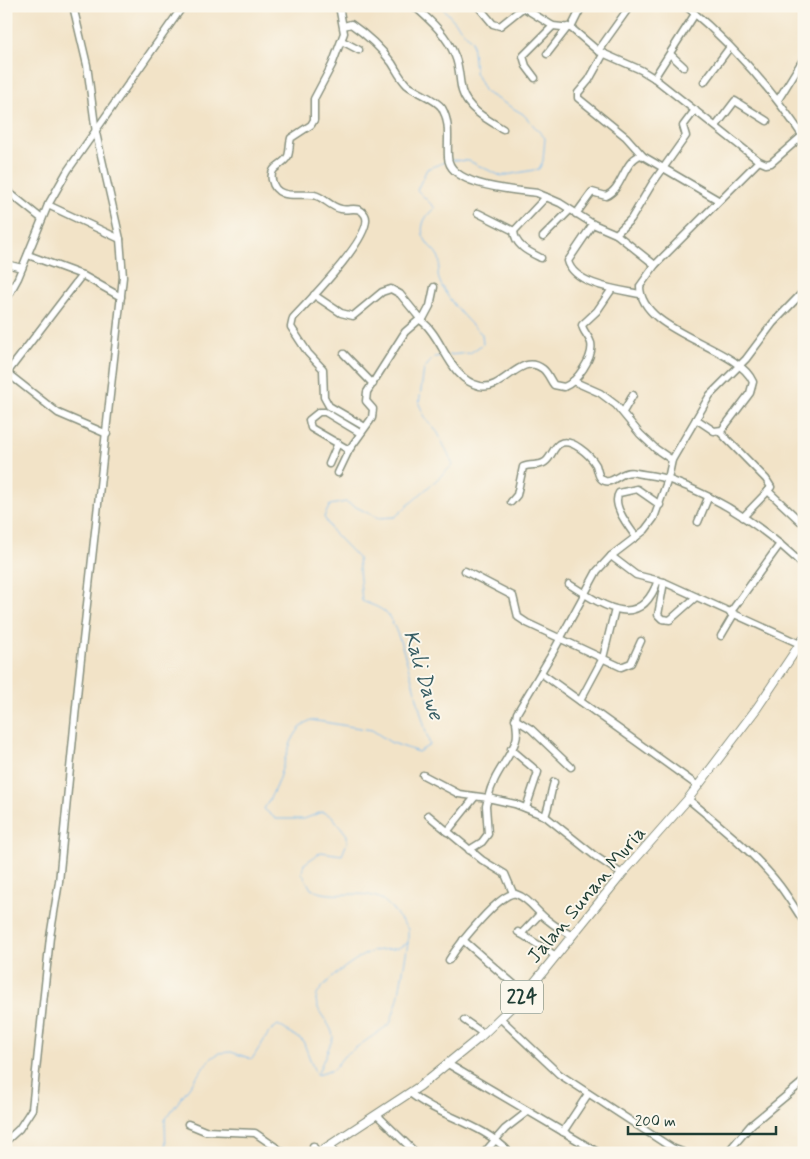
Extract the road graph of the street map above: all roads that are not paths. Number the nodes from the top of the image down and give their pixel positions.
1 (74, 6) edge
2 (184, 6) edge
3 (339, 6) edge
4 (414, 6) edge
5 (478, 6) edge
6 (582, 6) edge
7 (630, 6) edge
8 (686, 6) edge
9 (524, 7) edge
10 (696, 14) junction
11 (344, 26) junction
12 (553, 26) junction
13 (569, 28) junction
14 (342, 41) junction
15 (730, 47) junction
16 (359, 50) dead end
17 (601, 52) junction
18 (547, 54) dead end
19 (670, 54) junction
20 (804, 58) edge
21 (684, 67) dead end
22 (534, 78) dead end
23 (654, 78) junction
24 (704, 82) dead end
25 (778, 100) junction
26 (695, 110) junction
27 (767, 122) dead end
28 (716, 126) junction
29 (503, 129) dead end
30 (96, 133) junction
31 (803, 137) edge
32 (642, 155) junction
33 (759, 160) junction
34 (663, 169) junction
35 (6, 190) edge
36 (546, 197) junction
37 (718, 200) junction
38 (48, 205) junction
39 (573, 212) junction
40 (478, 213) dead end
41 (42, 219) junction
42 (593, 224) junction
43 (514, 231) junction
44 (616, 234) junction
45 (543, 237) dead end
46 (120, 239) junction
47 (28, 255) junction
48 (541, 258) dead end
49 (6, 264) edge
50 (654, 265) junction
51 (22, 268) junction
52 (82, 275) junction
53 (434, 287) dead end
54 (612, 289) junction
55 (804, 291) edge
56 (640, 294) junction
57 (314, 295) junction
58 (121, 297) junction
59 (6, 300) edge
60 (421, 320) junction
61 (344, 354) dead end
62 (739, 366) junction
63 (7, 372) edge
64 (573, 381) junction
65 (373, 384) junction
66 (634, 395) dead end
67 (623, 412) junction
68 (696, 419) junction
69 (365, 427) junction
70 (720, 432) junction
71 (107, 434) junction
72 (360, 434) junction
73 (338, 444) junction
74 (350, 450) junction
75 (672, 460) junction
76 (329, 464) dead end
77 (338, 473) dead end
78 (668, 479) junction
79 (768, 491) junction
80 (708, 498) junction
81 (511, 502) dead end
82 (660, 505) junction
83 (743, 517) junction
84 (800, 521) dead end
85 (698, 522) dead end
86 (636, 537) junction
87 (780, 544) junction
88 (611, 556) junction
89 (804, 566) edge
90 (465, 571) dead end
91 (661, 581) junction
92 (569, 584) dead end
93 (583, 593) junction
94 (696, 597) junction
95 (615, 610) junction
96 (732, 613) junction
97 (721, 636) dead end
98 (561, 638) junction
99 (642, 641) dead end
100 (802, 641) edge
101 (603, 658) junction
102 (541, 673) junction
103 (580, 701) junction
104 (515, 719) junction
105 (511, 749) junction
106 (572, 767) dead end
107 (423, 775) dead end
108 (554, 782) dead end
109 (698, 786) junction
110 (475, 797) junction
111 (488, 798) junction
112 (688, 799) junction
113 (526, 808) junction
114 (428, 815) dead end
115 (545, 816) junction
116 (447, 832) junction
117 (469, 850) junction
118 (622, 874) junction
119 (513, 893) junction
120 (540, 914) junction
121 (804, 922) edge
122 (572, 936) junction
123 (463, 940) junction
124 (556, 956) junction
125 (449, 960) dead end
126 (525, 994) junction
127 (501, 1019) junction
128 (464, 1020) dead end
129 (484, 1034) junction
130 (448, 1064) junction
131 (804, 1081) edge
132 (410, 1092) junction
133 (588, 1094) junction
134 (527, 1112) junction
135 (377, 1115) junction
136 (188, 1124) dead end
137 (563, 1132) junction
138 (495, 1140) junction
139 (6, 1141) edge
140 (329, 1146) junction
141 (587, 1146) junction
142 (316, 1150) edge
143 (670, 1150) edge
144 (284, 1153) edge
145 (335, 1153) edge
146 (416, 1153) edge
147 (484, 1153) edge
148 (510, 1153) edge
149 (583, 1153) edge
150 (599, 1153) edge
151 (685, 1153) edge
152 (727, 1153) edge

1 - 30 street
2 - 30 street
3 - 11 street
4 - 29 street
5 - 9 street
6 - 13 street
7 - 17 street
8 - 10 street
9 - 12 street
10 - 15 street
10 - 19 street
11 - 14 street
11 - 36 street
12 - 13 street
12 - 22 street
13 - 17 street
13 - 18 street
14 - 16 street
14 - 57 street
15 - 24 street
15 - 25 street
17 - 23 street
17 - 32 street
19 - 21 street
19 - 23 street
20 - 25 street
23 - 26 street
25 - 31 street
26 - 28 street
26 - 34 street
27 - 28 street
28 - 33 street
30 - 38 street
30 - 46 street
31 - 33 street
32 - 34 street
32 - 39 street
33 - 37 street
34 - 37 street
34 - 44 street
35 - 41 street
36 - 39 street
36 - 43 street
37 - 50 street
38 - 41 street
38 - 46 street
39 - 42 street
39 - 45 street
40 - 43 street
41 - 47 street
42 - 44 street
42 - 54 street
43 - 48 street
44 - 50 street
46 - 58 street
47 - 51 street
47 - 52 street
49 - 51 street
50 - 56 street
51 - 59 street
52 - 58 street
52 - 63 street
53 - 60 street
54 - 56 street
54 - 64 street
55 - 62 street
56 - 62 street
57 - 60 street
57 - 69 street
58 - 71 street
60 - 64 street
60 - 65 street
61 - 65 street
62 - 68 street
62 - 70 street
63 - 71 street
64 - 67 street
65 - 69 street
66 - 67 street
67 - 75 street
68 - 70 street
68 - 75 street
69 - 72 street
70 - 79 street
71 - 139 street
72 - 73 street
72 - 74 street
73 - 74 street
73 - 76 street
74 - 77 street
75 - 78 street
78 - 80 street
78 - 81 street
78 - 82 street
79 - 83 street
79 - 84 street
80 - 83 street
80 - 85 street
82 - 86 street
82 - 86 street
83 - 87 street
86 - 88 street
87 - 89 street
87 - 96 street
88 - 91 street
88 - 93 street
90 - 98 street
91 - 94 street
91 - 94 street
91 - 95 street
92 - 93 street
93 - 95 street
93 - 98 street
94 - 96 street
95 - 101 street
96 - 97 street
96 - 100 street
98 - 101 street
98 - 102 street
99 - 101 street
100 - 109 main road, 224
101 - 103 street
102 - 103 street
102 - 104 street
103 - 109 street
104 - 105 street
104 - 106 street
105 - 111 street
105 - 113 street
107 - 110 street
108 - 115 street
109 - 112 main road, 224
110 - 111 street
110 - 116 street
111 - 113 street
111 - 117 street
112 - 118 main road, Jalan Sunan Muria / 224
112 - 121 street
113 - 115 street
114 - 116 street
115 - 118 street
116 - 117 street
117 - 119 street
118 - 122 main road, Jalan Sunan Muria / 224
119 - 120 street
119 - 123 street
120 - 122 street
120 - 124 street
122 - 124 main road, Jalan Sunan Muria / 224
123 - 125 street
123 - 126 street
124 - 126 main road, Jalan Sunan Muria / 224
126 - 127 main road, Jalan Sunan Muria / 224
127 - 129 main road, Jalan Sunan Muria / 224
127 - 133 street
128 - 129 street
129 - 130 main road, Jalan Sunan Muria / 224
130 - 132 main road, Jalan Sunan Muria / 224
130 - 134 street
131 - 152 street
132 - 135 main road, Jalan Sunan Muria / 224
132 - 138 street
133 - 137 street
133 - 143 street
134 - 137 street
134 - 138 street
135 - 140 main road, Jalan Sunan Muria / 224
135 - 146 street
136 - 144 street
137 - 141 street
138 - 147 street
138 - 148 street
140 - 142 main road, Jalan Sunan Muria / 224
140 - 145 street
141 - 149 street
141 - 150 street
143 - 151 street

